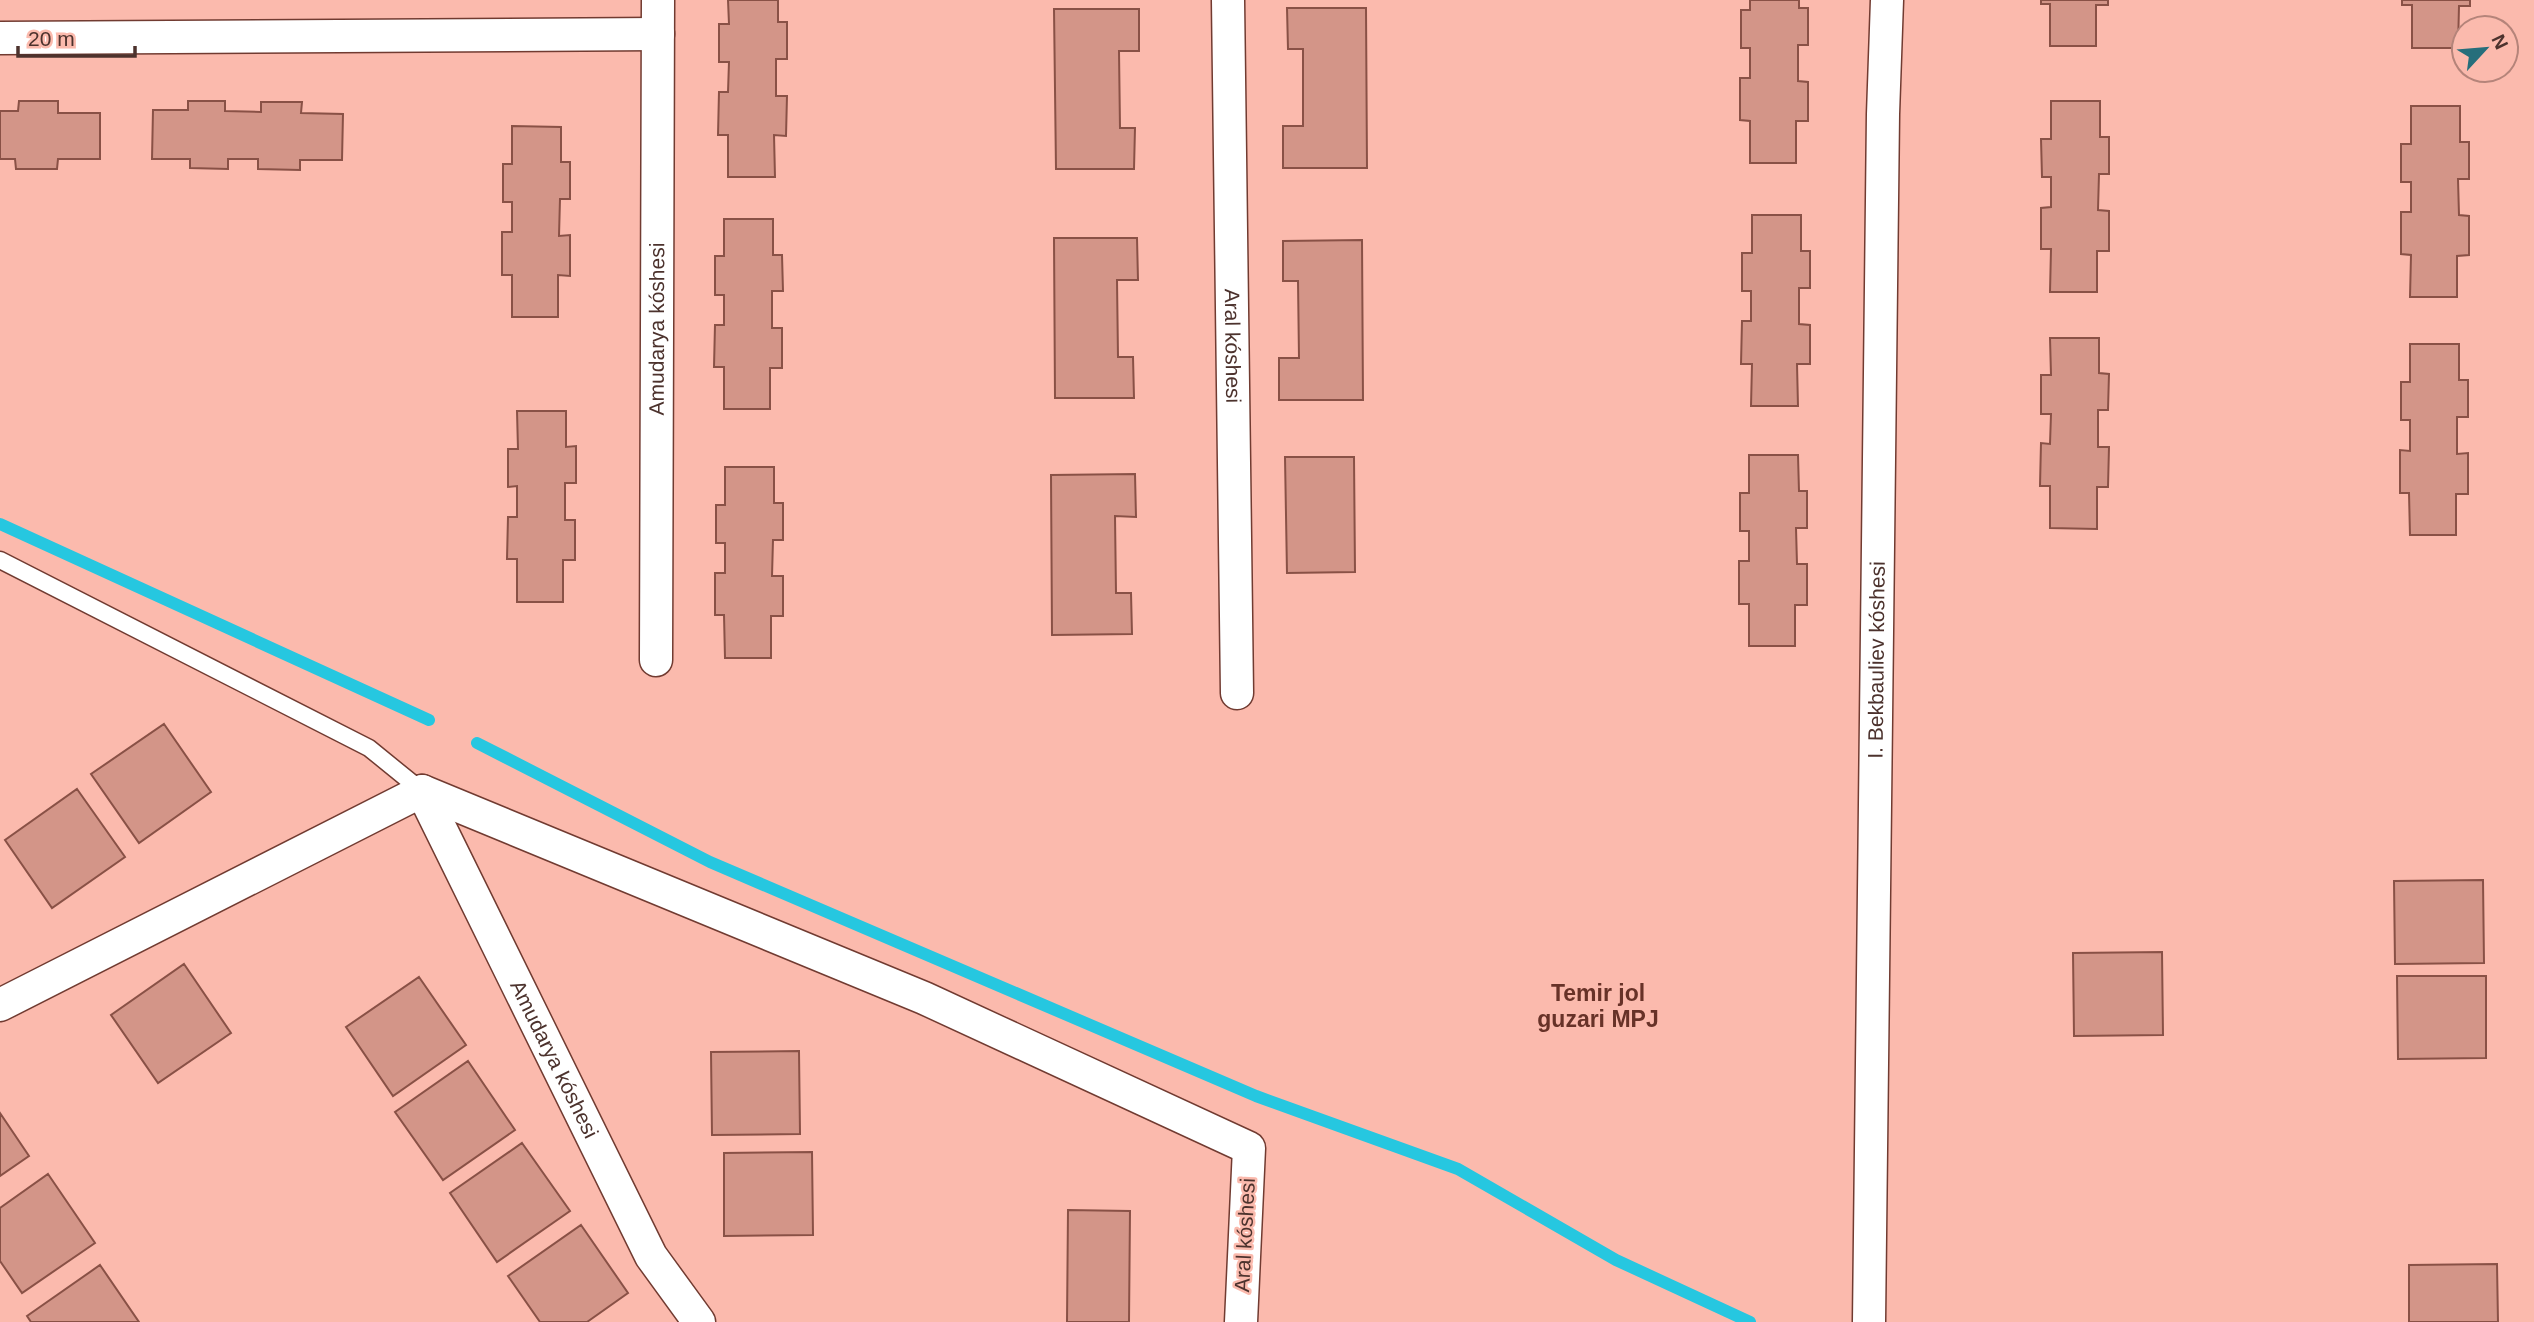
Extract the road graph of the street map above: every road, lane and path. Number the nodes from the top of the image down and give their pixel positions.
1 (658, 0) edge
2 (1228, 0) edge
3 (1887, 0) edge
4 (658, 34) junction
5 (0, 38) edge
6 (0, 560) edge
7 (656, 660) dead end
8 (1237, 693) dead end
9 (422, 791) junction
10 (0, 1005) edge
11 (699, 1322) edge
12 (1241, 1322) edge
13 (1869, 1322) edge

1 - 4 street, Amudarya kóshesi
2 - 8 street, Aral kóshesi
3 - 13 street, I. Bekbauliev kóshesi
4 - 5 street
4 - 7 street, Amudarya kóshesi
6 - 9 lane
9 - 10 street
9 - 11 street, Amudarya kóshesi
9 - 12 street, Aral kóshesi

